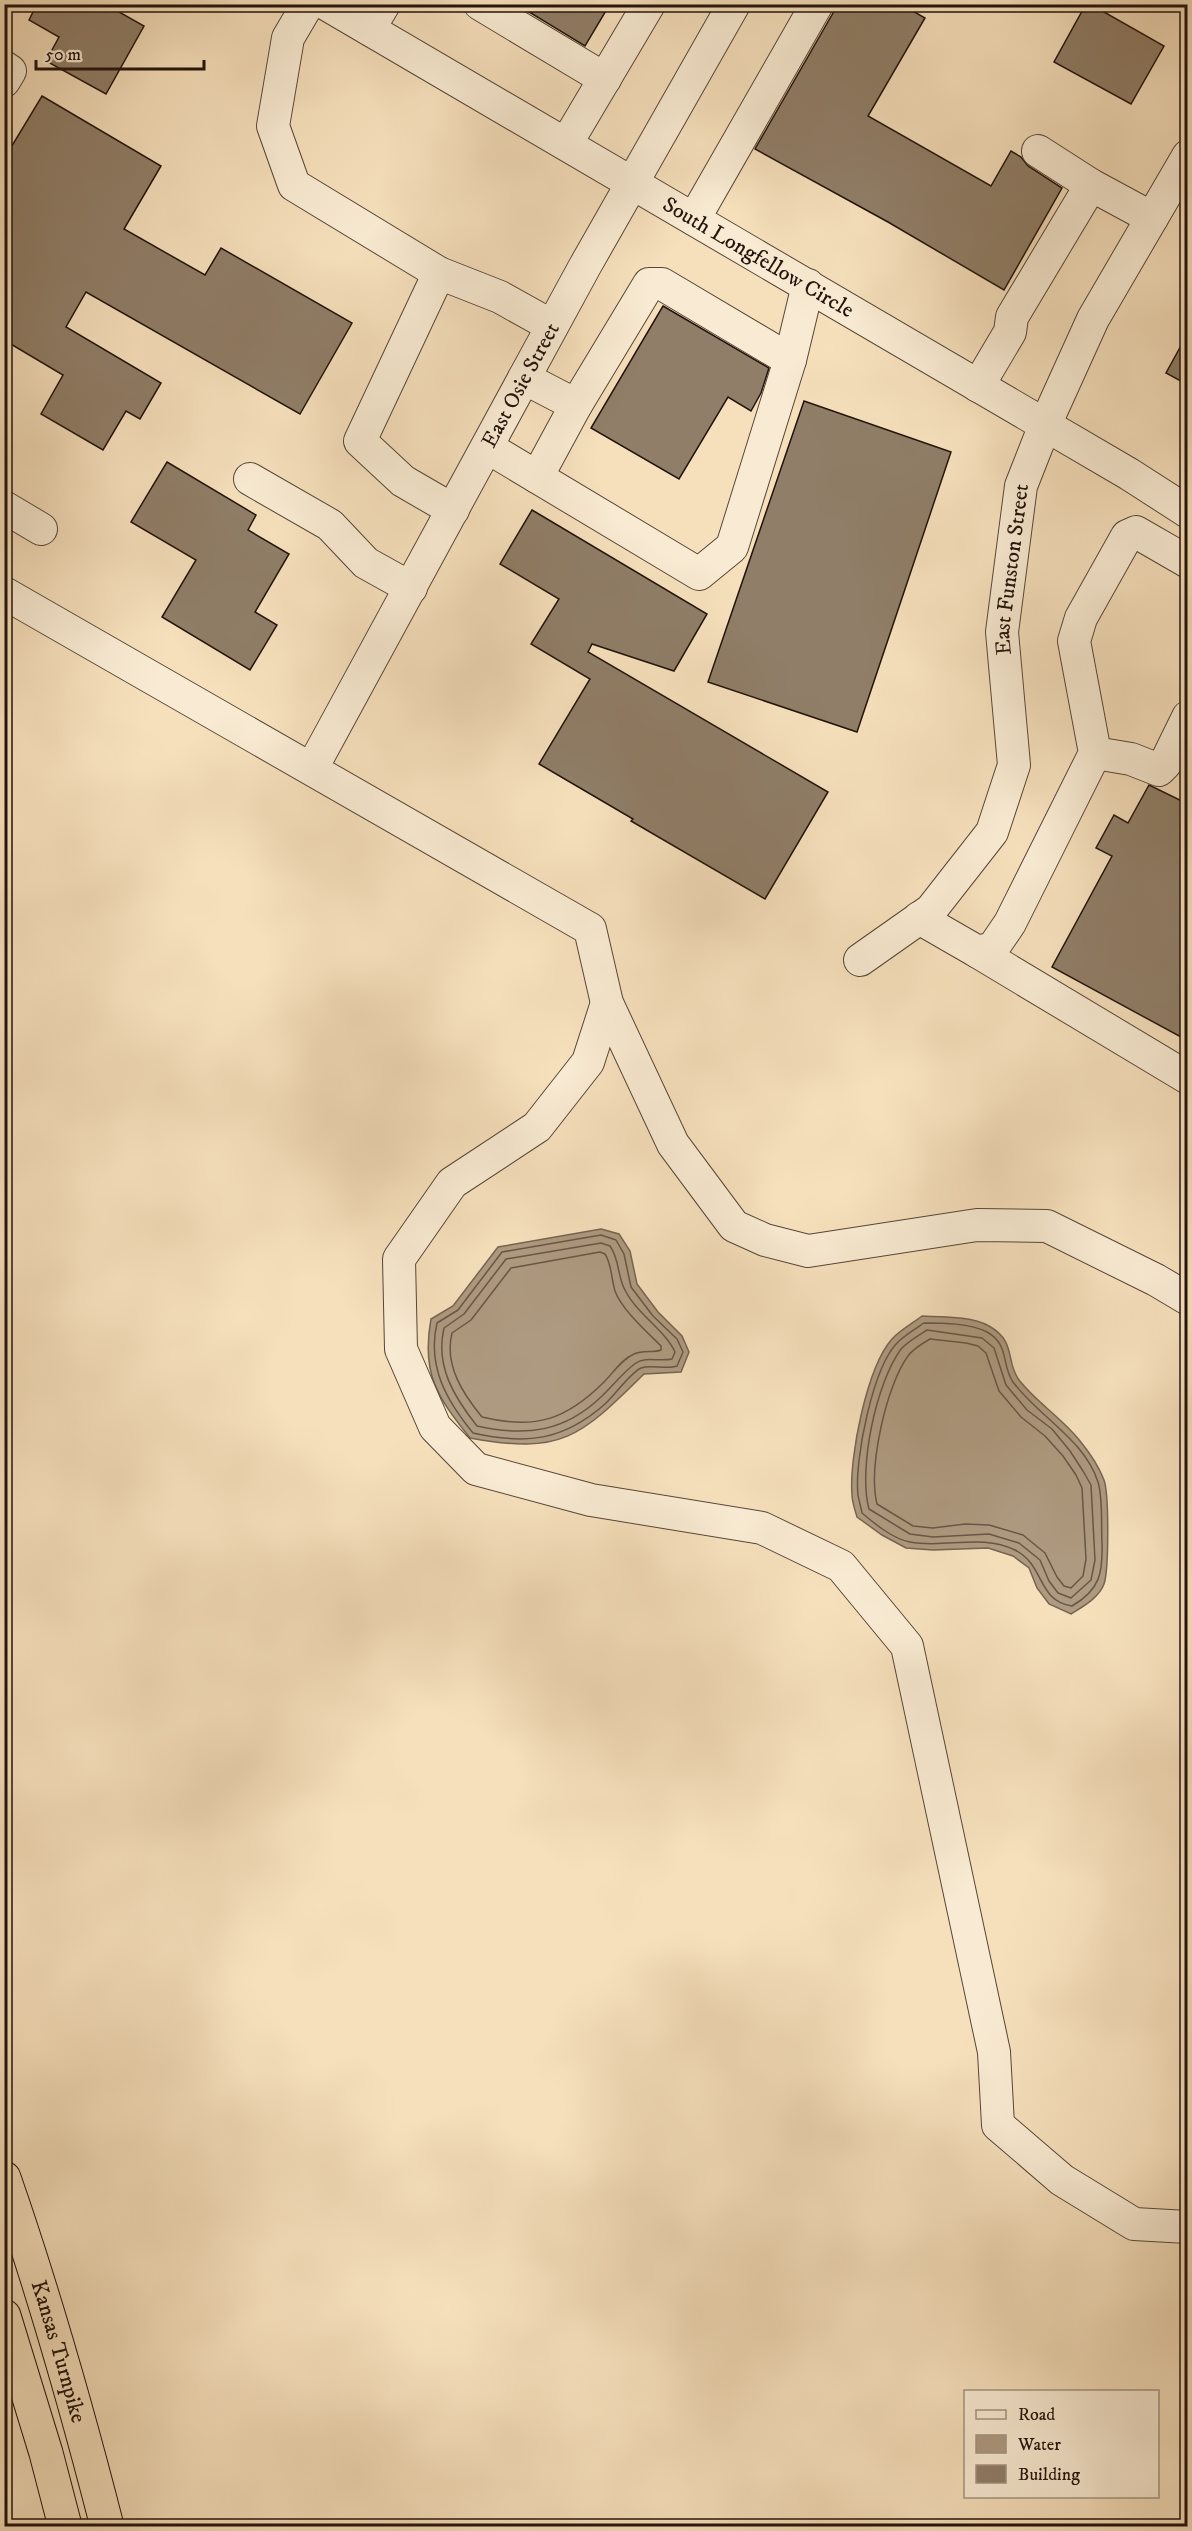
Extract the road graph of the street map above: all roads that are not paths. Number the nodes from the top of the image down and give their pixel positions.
1 (308, 4) edge
2 (326, 4) edge
3 (480, 4) edge
4 (649, 4) edge
5 (734, 4) edge
6 (817, 4) edge
7 (377, 17) edge
8 (4, 66) edge
9 (605, 79) junction
10 (4, 81) edge
11 (566, 144) junction
12 (1038, 150) dead end
13 (1188, 156) edge
14 (632, 182) junction
15 (1091, 185) junction
16 (1152, 218) junction
17 (694, 219) junction
18 (440, 273) junction
19 (808, 285) junction
20 (552, 326) junction
21 (790, 360) junction
22 (524, 378) junction
23 (978, 386) junction
24 (576, 405) junction
25 (1045, 425) junction
26 (487, 447) junction
27 (250, 479) dead end
28 (542, 480) junction
29 (4, 507) edge
30 (453, 510) junction
31 (1188, 512) edge
32 (41, 529) dead end
33 (1188, 562) edge
34 (411, 588) junction
35 (4, 593) edge
36 (1188, 717) edge
37 (1095, 753) junction
38 (312, 768) junction
39 (919, 918) junction
40 (978, 952) junction
41 (860, 960) dead end
42 (606, 1003) junction
43 (1188, 1078) edge
44 (1188, 1299) edge
45 (4, 2178) edge
46 (1188, 2227) edge
47 (4, 2316) edge
48 (65, 2526) edge
49 (107, 2526) edge

1 - 18 street
2 - 7 street, South Longfellow Circle
3 - 9 street
4 - 9 street
5 - 14 street, East Osie Street
6 - 17 street
7 - 11 street, South Longfellow Circle
8 - 10 street
9 - 11 street
11 - 14 street, South Longfellow Circle
12 - 15 street
13 - 16 street, East Funston Street
14 - 17 street, South Longfellow Circle
14 - 20 street, East Osie Street
15 - 16 street
15 - 23 street
16 - 25 street, East Funston Street
17 - 19 street, South Longfellow Circle
18 - 20 street
18 - 30 street
19 - 21 street
19 - 23 street, South Longfellow Circle
20 - 22 street, East Osie Street
21 - 24 street
21 - 28 street
22 - 24 street
22 - 26 street, East Osie Street
23 - 25 street, South Longfellow Circle
24 - 28 street
25 - 31 street, South Longfellow Circle
25 - 39 street, East Funston Street
26 - 28 street
26 - 30 street, East Osie Street
27 - 34 street
29 - 32 street
30 - 34 street, East Osie Street
33 - 37 street
34 - 38 street, East Osie Street
35 - 38 street
36 - 37 street
37 - 40 street
38 - 42 street
39 - 40 street
39 - 41 street, East Funston Street
40 - 43 street
42 - 44 street
42 - 46 street
45 - 49 highway, Kansas Turnpike
47 - 48 highway, Kansas Turnpike

